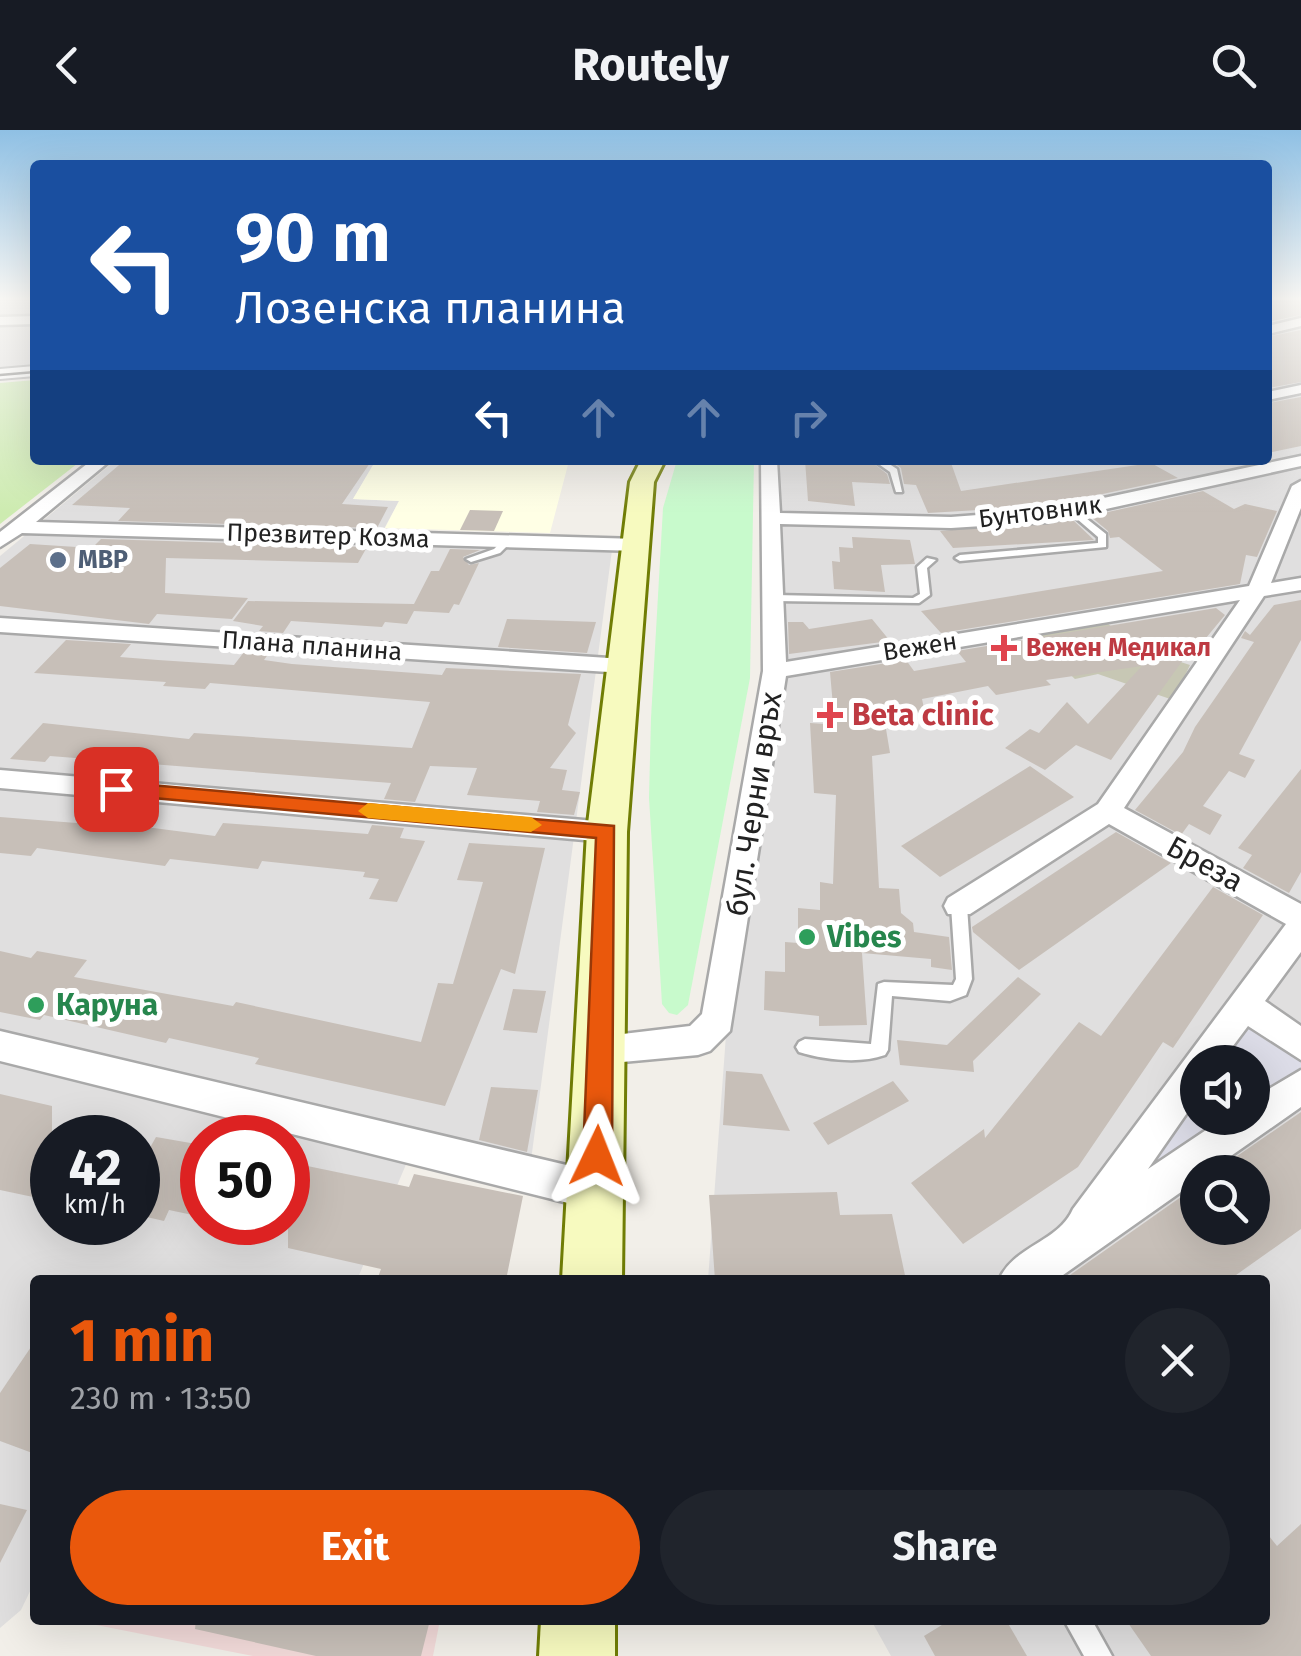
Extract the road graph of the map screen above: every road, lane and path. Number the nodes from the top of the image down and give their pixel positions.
1 (30, 371) edge
2 (0, 374) edge
3 (1301, 390) edge
4 (1272, 395) edge
5 (1301, 461) edge
6 (96, 465) edge
7 (650, 465) edge
8 (770, 465) edge
9 (885, 465) edge
10 (1301, 486) edge
11 (899, 490) dead end
12 (1072, 510) junction
13 (774, 518) junction
14 (19, 526) junction
15 (0, 542) edge
16 (506, 542) junction
17 (638, 545) junction
18 (960, 558) dead end
19 (470, 559) dead end
20 (931, 560) dead end
21 (1301, 584) edge
22 (1258, 591) junction
23 (775, 598) junction
24 (0, 625) edge
25 (624, 666) junction
26 (775, 670) junction
27 (0, 779) edge
28 (1108, 811) junction
29 (607, 832) junction
30 (959, 906) joint
31 (1301, 918) edge
32 (1301, 928) edge
33 (1243, 1004) junction
34 (1301, 1044) edge
35 (1213, 1045) edge
36 (0, 1046) edge
37 (805, 1047) dead end
38 (601, 1049) junction
39 (1301, 1086) edge
40 (1180, 1092) edge
41 (596, 1191) junction
42 (1073, 1242) junction
43 (592, 1275) edge
44 (1027, 1275) edge
45 (578, 1625) edge
46 (1080, 1625) edge
47 (577, 1656) edge
48 (1099, 1656) edge

1 - 2 street
3 - 4 street
5 - 12 street, Бунтовник
6 - 14 street
7 - 17 main road
8 - 13 street, бул. Черни връх
9 - 11 lane
10 - 22 street
12 - 13 street, Бунтовник
12 - 18 lane
13 - 23 street, бул. Черни връх
14 - 15 street
14 - 16 street, Презвитер Козма
16 - 17 street, Презвитер Козма
16 - 19 lane
17 - 25 main road
20 - 23 lane
21 - 22 street, Вежен
22 - 26 street, Вежен
22 - 28 street
23 - 26 street, бул. Черни връх
24 - 25 street, Плана планина
25 - 29 main road
26 - 38 street, бул. Черни връх
27 - 29 street
28 - 30 street
28 - 31 street, Бреза
29 - 38 main road
30 - 37 lane
32 - 33 street
33 - 34 street
33 - 35 street
36 - 41 street
38 - 41 main road
39 - 42 street
40 - 42 street
41 - 43 main road
42 - 44 street
45 - 47 main road
46 - 48 lane

